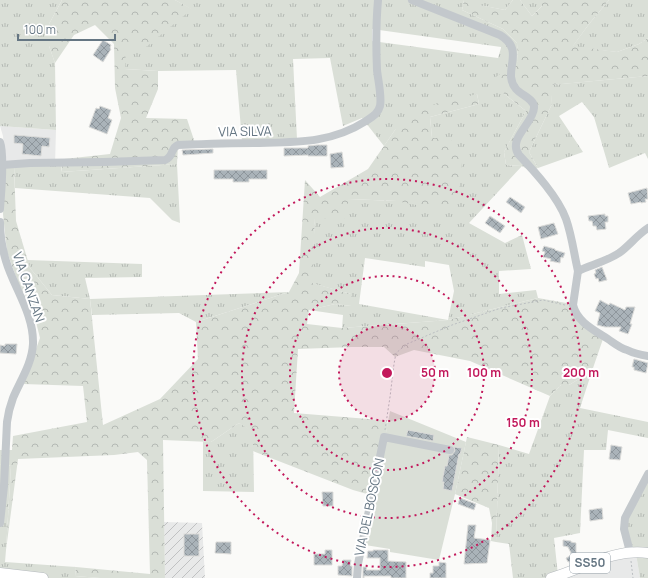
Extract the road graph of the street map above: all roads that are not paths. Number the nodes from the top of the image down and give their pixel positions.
1 (378, 0) edge
2 (412, 0) edge
3 (0, 142) edge
4 (2, 165) junction
5 (0, 209) edge
6 (0, 222) edge
7 (648, 228) edge
8 (578, 271) junction
9 (648, 356) edge
10 (450, 450) dead end
11 (648, 474) edge
12 (0, 523) edge
13 (648, 553) edge
14 (630, 556) junction
15 (1, 575) edge
16 (43, 578) edge
17 (357, 578) edge
18 (551, 578) edge

1 - 4 street, VIA SILVA
2 - 8 street
3 - 4 street
4 - 5 street
6 - 12 street, VIA CANZAN
7 - 8 street
8 - 9 street
10 - 17 street, VIA DEL BOSCON
11 - 14 street
13 - 14 main road, SS50
14 - 18 main road, SS50
15 - 16 main road

